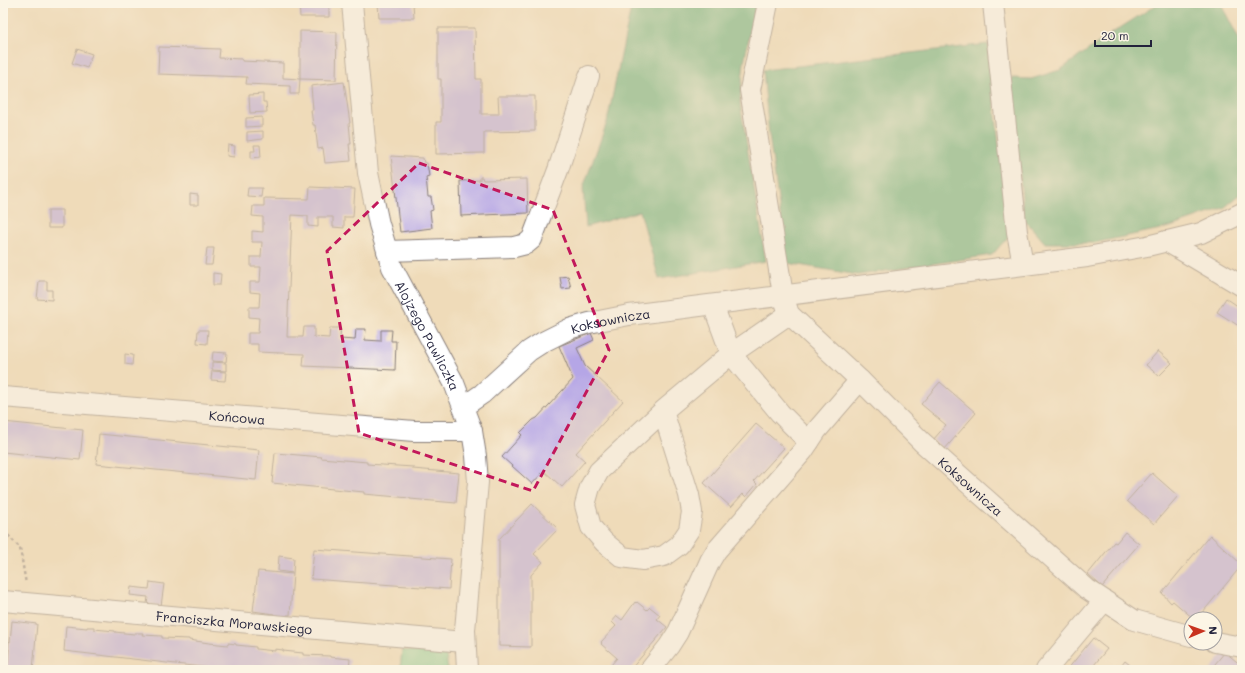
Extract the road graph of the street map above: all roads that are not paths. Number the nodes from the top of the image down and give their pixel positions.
1 (352, 3) edge
2 (768, 3) edge
3 (993, 3) edge
4 (589, 76) dead end
5 (1242, 213) edge
6 (1166, 241) junction
7 (387, 251) junction
8 (1023, 265) junction
9 (1242, 286) edge
10 (784, 295) junction
11 (714, 305) junction
12 (788, 314) junction
13 (731, 354) junction
14 (860, 380) junction
15 (3, 397) edge
16 (463, 407) junction
17 (663, 411) junction
18 (472, 431) junction
19 (809, 442) junction
20 (3, 601) edge
21 (1104, 601) junction
22 (1183, 634) edge
23 (464, 642) junction
24 (1223, 643) edge
25 (1242, 647) edge
26 (467, 670) edge
27 (650, 670) edge
28 (1046, 670) edge

1 - 7 street, Alojzego Pawliczka
2 - 10 street
3 - 8 street
4 - 7 street
5 - 6 street, Koksownicza
6 - 8 street, Koksownicza
6 - 9 street
7 - 16 street, Alojzego Pawliczka
8 - 10 street, Koksownicza
10 - 11 street, Koksownicza
10 - 12 street
11 - 13 street
11 - 16 street, Koksownicza
12 - 13 street
12 - 14 street, Koksownicza
13 - 17 street
13 - 19 street
14 - 19 street
14 - 21 street, Koksownicza
15 - 18 street, Końcowa
16 - 18 street, Alojzego Pawliczka
17 - 17 street
18 - 23 street, Alojzego Pawliczka
19 - 27 street
20 - 23 street, Franciszka Morawskiego
21 - 22 street, Koksownicza
21 - 28 street
23 - 26 street, Alojzego Pawliczka
24 - 25 street

